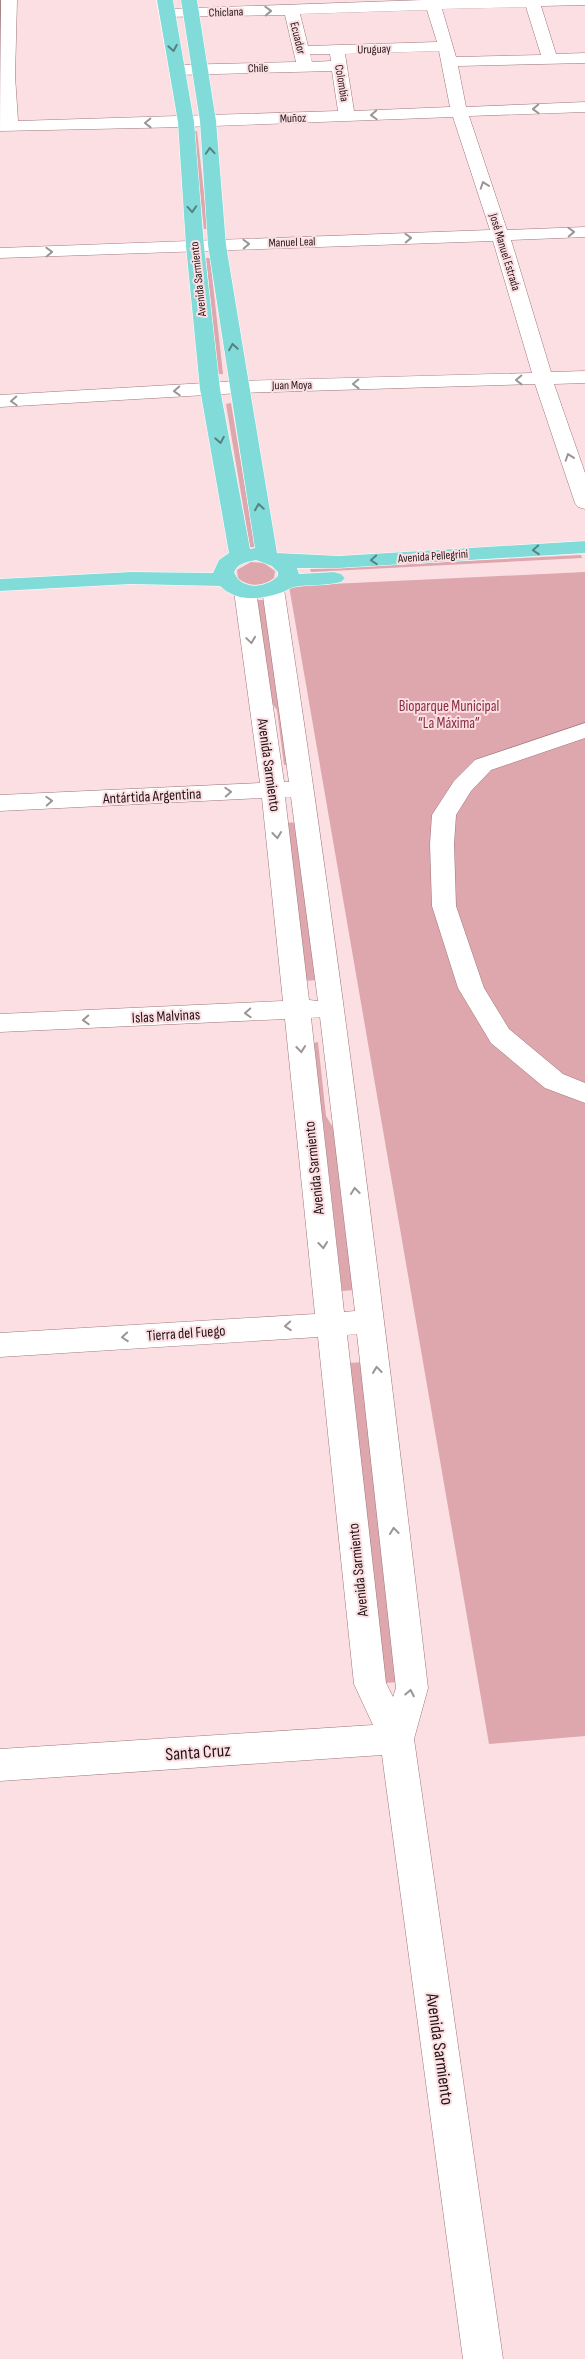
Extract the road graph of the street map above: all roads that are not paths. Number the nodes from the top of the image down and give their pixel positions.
1 (9, 0) edge
2 (585, 0) edge
3 (432, 2) edge
4 (532, 2) junction
5 (320, 4) edge
6 (166, 7) edge
7 (190, 7) edge
8 (291, 10) junction
9 (584, 50) edge
10 (548, 52) junction
11 (448, 54) junction
12 (304, 58) junction
13 (338, 58) junction
14 (177, 70) junction
15 (199, 70) junction
16 (585, 107) edge
17 (459, 111) junction
18 (347, 116) junction
19 (208, 121) junction
20 (186, 122) junction
21 (5, 126) edge
22 (585, 232) edge
23 (500, 234) junction
24 (217, 245) junction
25 (195, 246) junction
26 (0, 254) edge
27 (585, 377) edge
28 (543, 379) junction
29 (240, 387) junction
30 (210, 389) junction
31 (0, 402) edge
32 (585, 503) edge
33 (585, 547) edge
34 (585, 563) edge
35 (276, 572) junction
36 (234, 573) junction
37 (0, 585) edge
38 (585, 730) edge
39 (303, 788) junction
40 (272, 790) junction
41 (0, 803) edge
42 (332, 1008) junction
43 (296, 1010) junction
44 (0, 1024) edge
45 (585, 1093) edge
46 (371, 1322) junction
47 (332, 1323) junction
48 (0, 1345) edge
49 (397, 1739) junction
50 (0, 1764) edge
51 (483, 2359) edge

1 - 21 street
2 - 4 street, Chiclana
3 - 4 street, Chiclana
3 - 5 street, Chiclana
3 - 11 street, José Manuel Estrada
4 - 10 street
5 - 8 street, Chiclana
6 - 7 street, Chiclana
6 -> 14 main road, Avenida Sarmiento
7 -> 8 street, Chiclana
7 - 15 main road, Avenida Sarmiento
8 - 12 street, Ecuador
9 - 10 street
10 - 11 street
11 - 13 street, Uruguay
11 - 17 street, José Manuel Estrada
12 - 13 street, Chile
12 - 15 street, Chile
13 - 18 street, Colombia
14 - 15 street, Chile
14 - 20 main road, Avenida Sarmiento
15 - 19 main road, Avenida Sarmiento
16 -> 17 street, Muñoz
17 -> 18 street, Muñoz
23 -> 17 street, José Manuel Estrada
18 - 19 street, Muñoz
19 - 20 street, Muñoz
24 -> 19 main road, Avenida Sarmiento
20 -> 21 street, Muñoz
20 -> 25 main road, Avenida Sarmiento
23 -> 22 street, Manuel Leal
24 -> 23 street, Manuel Leal
23 - 28 street, José Manuel Estrada
24 - 25 street, Manuel Leal
29 -> 24 main road, Avenida Sarmiento
26 -> 25 street, Manuel Leal
25 - 30 main road, Avenida Sarmiento
27 - 28 street, Juan Moya
28 -> 29 street, Juan Moya
32 -> 28 street, José Manuel Estrada
29 - 30 street, Juan Moya
35 -> 29 main road, Avenida Sarmiento
30 -> 31 street, Juan Moya
30 -> 36 main road, Avenida Sarmiento
33 -> 35 main road, Avenida Pellegrini
34 - 35 main road, Avenida Pellegrini
35 - 36 main road
35 - 36 main road
35 - 39 street, Avenida Sarmiento
36 - 37 main road
36 -> 40 street, Avenida Sarmiento
38 - 45 street
39 - 40 street, Antártida Argentina
39 - 42 street, Avenida Sarmiento
41 -> 40 street, Antártida Argentina
40 -> 43 street, Avenida Sarmiento
42 - 43 street, Islas Malvinas
46 -> 42 street, Avenida Sarmiento
43 -> 44 street, Islas Malvinas
43 -> 47 street, Avenida Sarmiento
46 - 47 street, Tierra del Fuego
49 -> 46 street, Avenida Sarmiento
47 -> 48 street, Tierra del Fuego
47 - 49 street, Avenida Sarmiento
49 - 50 street, Santa Cruz
49 - 51 street, Avenida Sarmiento

